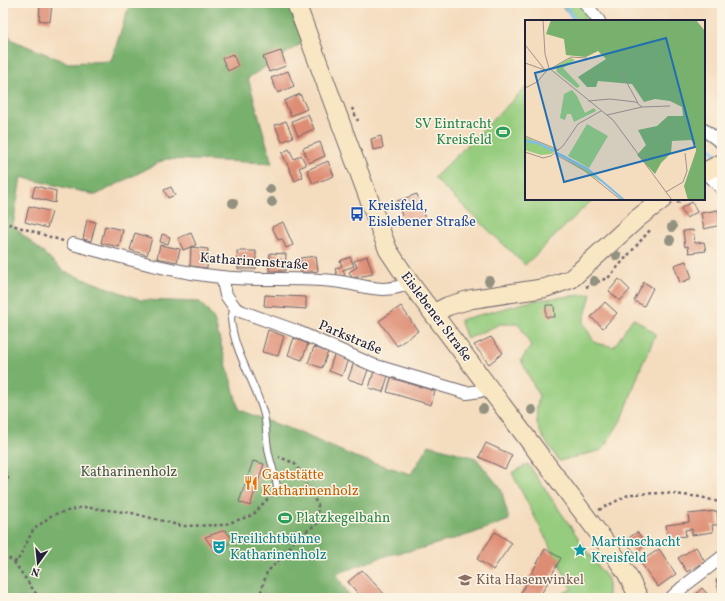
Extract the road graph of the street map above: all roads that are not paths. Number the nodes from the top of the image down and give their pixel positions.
1 (296, 3) edge
2 (585, 3) edge
3 (598, 20) edge
4 (705, 131) edge
5 (722, 143) edge
6 (712, 168) edge
7 (722, 189) edge
8 (662, 200) edge
9 (73, 244) road end
10 (222, 277) junction
11 (410, 284) junction
12 (235, 308) junction
13 (434, 313) junction
14 (488, 386) junction
15 (277, 488) road end
16 (722, 557) edge
17 (639, 598) edge
18 (671, 598) edge

1 - 11 main road, Eislebener Straße
2 - 3 street
4 - 5 street
6 - 7 street
8 - 13 main road
9 - 10 street, Katharinenstraße
10 - 11 street, Katharinenstraße
10 - 12 street
11 - 13 main road, Eislebener Straße
12 - 14 street, Parkstraße
12 - 15 lane
13 - 14 main road, Eislebener Straße
14 - 17 main road, Eislebener Straße
16 - 18 street

